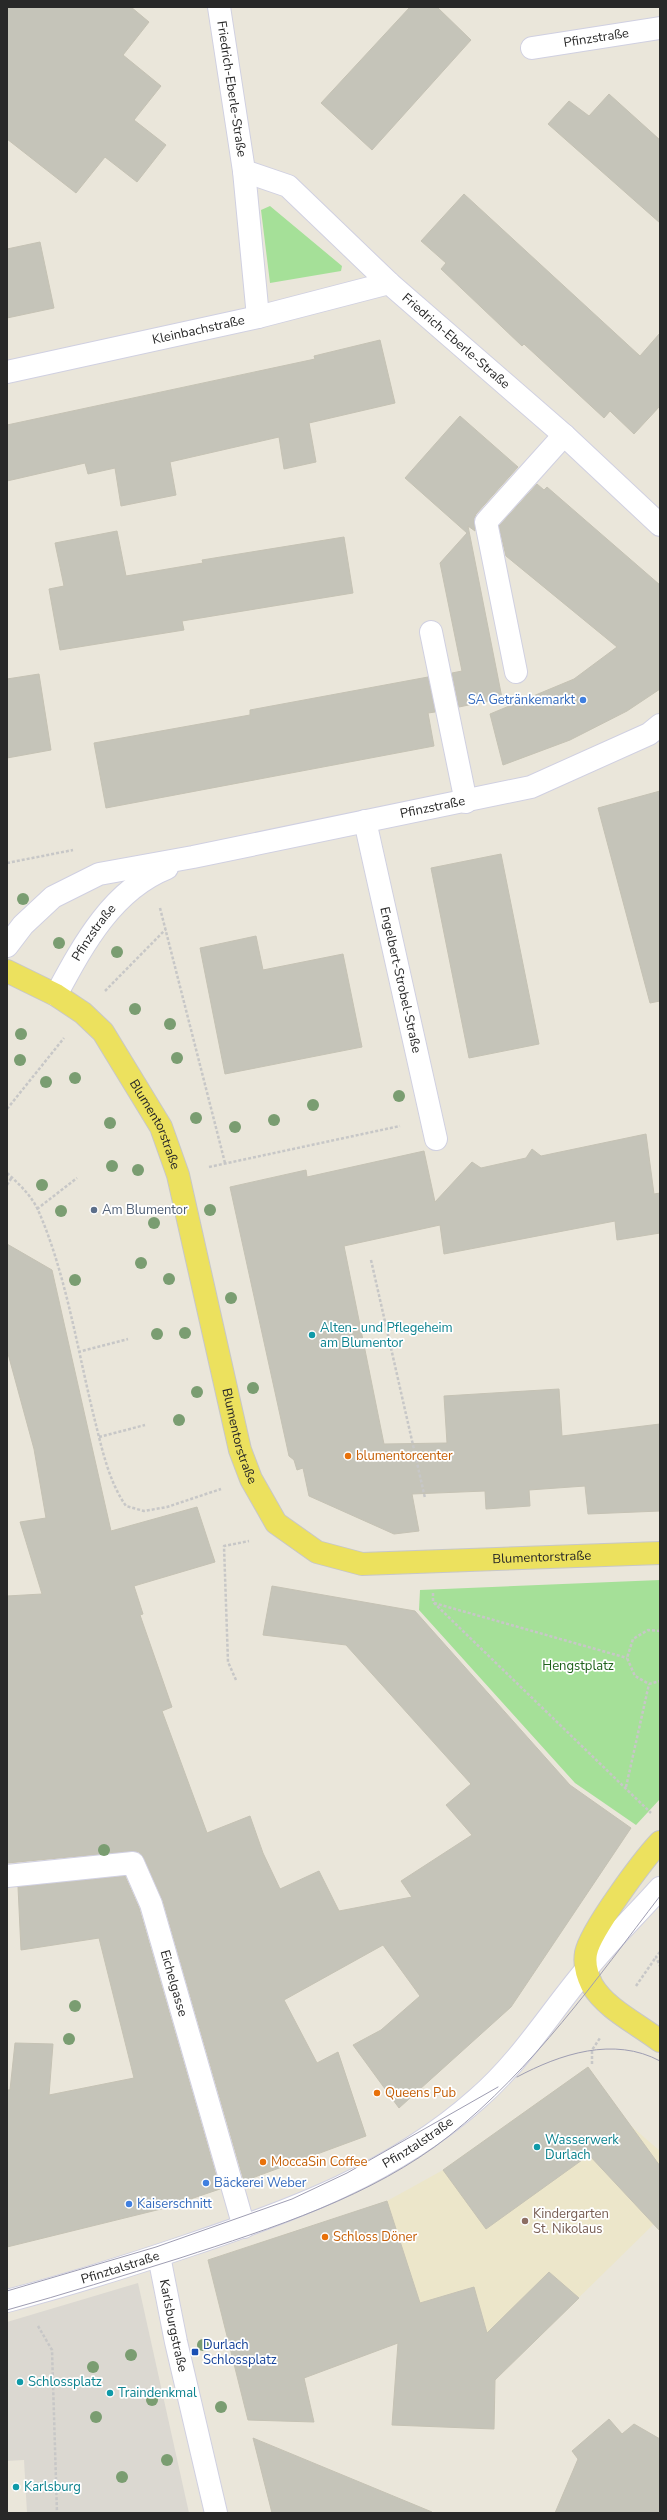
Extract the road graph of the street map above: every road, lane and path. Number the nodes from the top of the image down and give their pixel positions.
1 (219, 7) edge
2 (660, 28) edge
3 (532, 48) dead end
4 (244, 171) junction
5 (389, 283) junction
6 (258, 317) junction
7 (7, 372) edge
8 (564, 435) junction
9 (660, 525) edge
10 (430, 632) dead end
11 (516, 672) dead end
12 (656, 736) edge
13 (466, 802) junction
14 (365, 821) junction
15 (75, 850) dead end
16 (192, 857) junction
17 (7, 862) edge
18 (150, 875) junction
19 (166, 929) junction
20 (7, 946) edge
21 (7, 971) edge
22 (56, 995) junction
23 (83, 1013) junction
24 (7, 1110) edge
25 (433, 1129) joint
26 (225, 1163) junction
27 (7, 1173) edge
28 (178, 1175) junction
29 (12, 1177) junction
30 (77, 1178) dead end
31 (7, 1185) edge
32 (37, 1209) junction
33 (370, 1260) dead end
34 (128, 1339) dead end
35 (78, 1352) junction
36 (145, 1425) dead end
37 (99, 1436) junction
38 (251, 1479) junction
39 (425, 1498) dead end
40 (276, 1523) junction
41 (660, 1552) edge
42 (433, 1562) junction
43 (434, 1602) junction
44 (660, 1631) edge
45 (627, 1658) junction
46 (236, 1680) dead end
47 (660, 1681) edge
48 (649, 1684) junction
49 (626, 1787) junction
50 (655, 1817) dead end
51 (660, 1842) edge
52 (7, 1876) edge
53 (660, 1888) edge
54 (660, 1952) edge
55 (660, 1966) edge
56 (586, 1970) junction
57 (660, 2041) edge
58 (244, 2227) junction
59 (159, 2256) junction
60 (7, 2301) edge
61 (35, 2321) dead end
62 (57, 2513) edge
63 (216, 2513) edge

1 - 4 street, Friedrich-Eberle-Straße
2 - 3 street, Pfinzstraße
4 - 5 street, Friedrich-Eberle-Straße
4 - 6 street, Friedrich-Eberle-Straße
5 - 6 street, Kleinbachstraße
5 - 8 street, Friedrich-Eberle-Straße
6 - 7 street, Kleinbachstraße
8 - 9 street, Friedrich-Eberle-Straße
8 - 11 street
10 - 13 street
12 - 13 street, Pfinzstraße
13 - 14 street, Pfinzstraße
14 - 16 street, Pfinzstraße
14 - 25 street, Engelbert-Strobel-Straße
15 - 17 path
16 - 18 street, Pfinzstraße
16 - 20 street, Pfinzstraße
18 - 19 path
18 - 22 street, Pfinzstraße
19 - 23 path
19 - 26 path
21 - 22 main road
22 - 23 main road, Blumentorstraße
23 - 24 path
23 - 28 main road, Blumentorstraße
25 - 26 path
26 - 28 path
27 - 29 path
28 - 38 main road, Blumentorstraße
29 - 31 path
29 - 32 path
30 - 32 path
32 - 35 path
33 - 39 path
34 - 35 path
35 - 37 path
36 - 37 path
37 - 38 path
38 - 40 main road, Blumentorstraße
40 - 42 main road, Blumentorstraße
40 - 46 path
41 - 42 main road, Blumentorstraße
42 - 43 path
43 - 45 path
43 - 49 path
44 - 45 path
45 - 48 path
47 - 48 path
48 - 49 path
49 - 50 path
51 - 56 main road
52 - 58 street, Eichelgasse
53 - 56 street, Pfinztalstraße
54 - 55 path
56 - 57 main road
56 - 58 street, Pfinztalstraße
58 - 59 street, Pfinztalstraße
59 - 60 street, Pfinztalstraße
59 - 63 street, Karlsburgstraße
61 - 62 path

